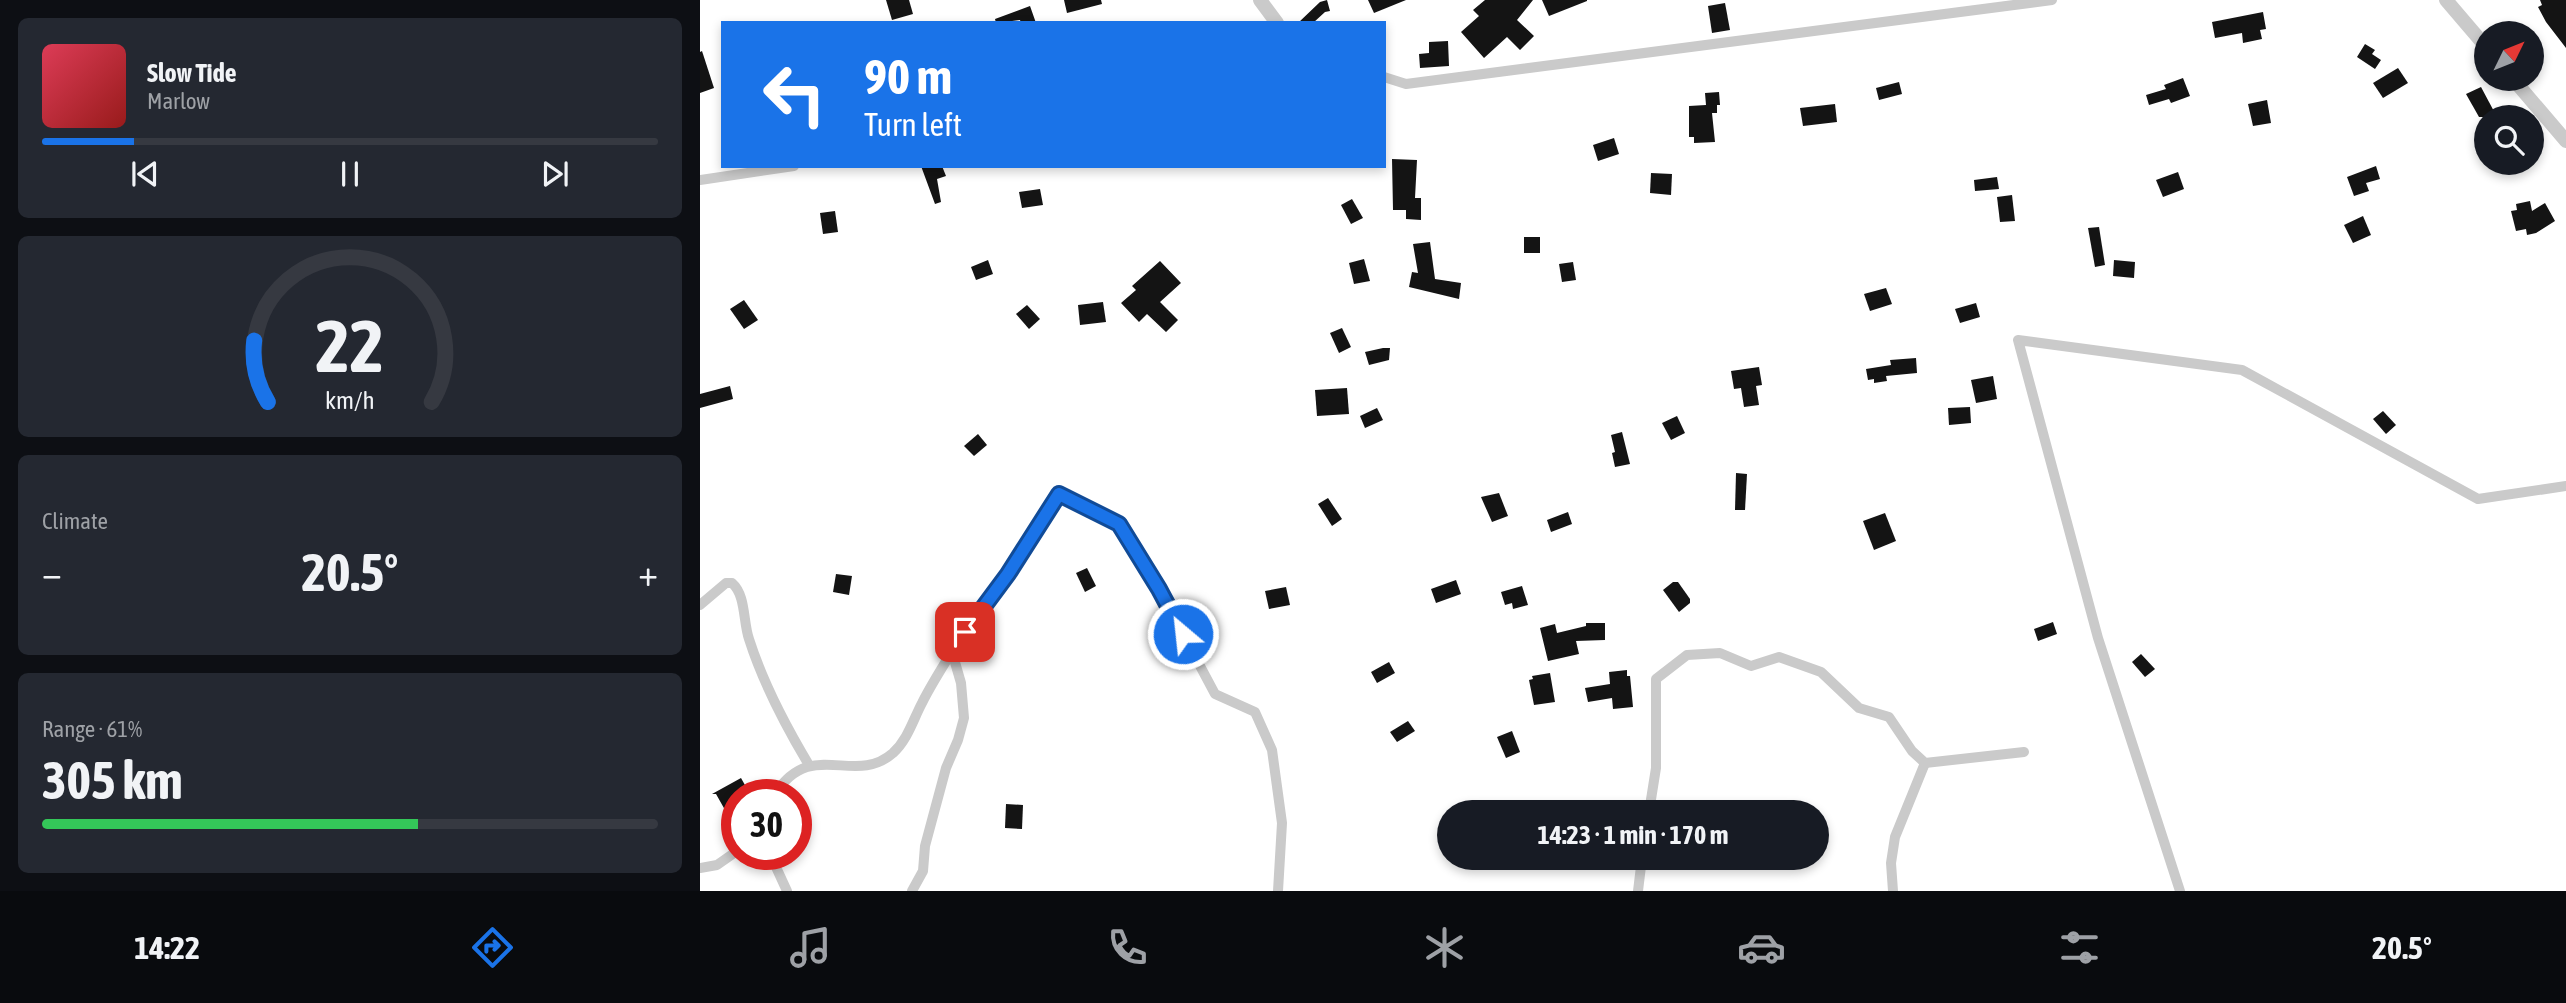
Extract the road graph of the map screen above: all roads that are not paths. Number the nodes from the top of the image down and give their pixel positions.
1 (1260, 0) edge
2 (2052, 0) edge
3 (2446, 0) edge
4 (1276, 21) edge
5 (2474, 33) edge
6 (1386, 78) edge
7 (2523, 91) edge
8 (2566, 141) edge
9 (781, 168) edge
10 (700, 180) edge
11 (2566, 486) edge
12 (700, 605) edge
13 (953, 652) junction
14 (2024, 752) dead end
15 (1925, 763) junction
16 (809, 765) junction
17 (788, 779) edge
18 (1651, 800) edge
19 (721, 862) edge
20 (700, 867) edge
21 (777, 870) edge
22 (1640, 870) edge
23 (787, 891) edge
24 (912, 891) edge
25 (1278, 891) edge
26 (1637, 891) edge
27 (1893, 891) edge
28 (2180, 891) edge

1 - 4 street
2 - 6 street
3 - 5 street
7 - 8 street
9 - 10 street
11 - 28 street
12 - 16 street
13 - 16 street
13 - 24 street
13 - 25 street
14 - 15 street
15 - 18 street
15 - 27 street
16 - 17 street
19 - 20 street
21 - 23 street
22 - 26 street

